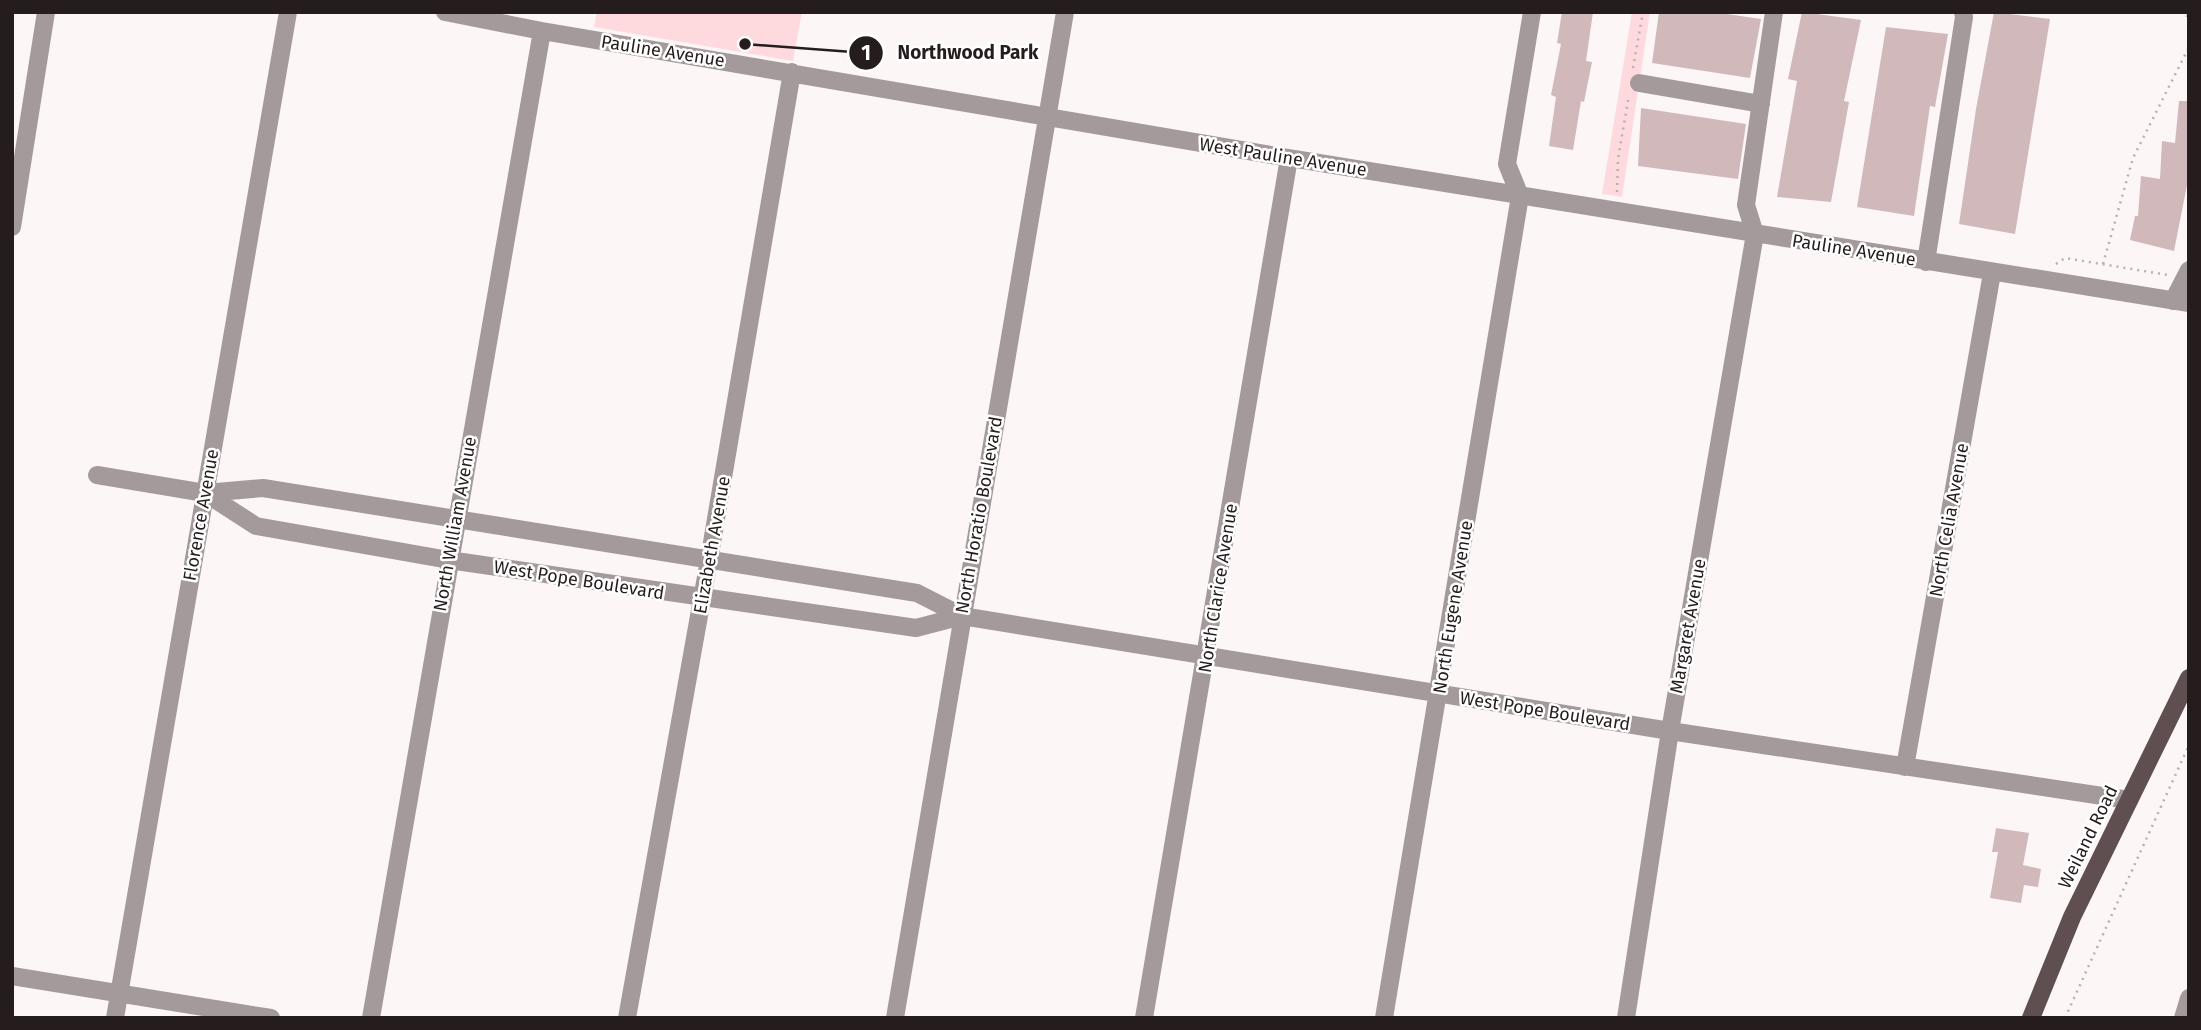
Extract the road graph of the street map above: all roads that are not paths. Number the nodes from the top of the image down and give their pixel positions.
1 (46, 12) edge
2 (288, 12) edge
3 (445, 12) edge
4 (1065, 12) edge
5 (1532, 12) edge
6 (1774, 12) edge
7 (1963, 12) edge
8 (542, 31) junction
9 (792, 72) junction
10 (1633, 85) road end
11 (1761, 104) junction
12 (1046, 117) junction
13 (1289, 158) junction
14 (1520, 195) junction
15 (12, 227) edge
16 (1755, 234) junction
17 (1926, 262) junction
18 (1992, 273) junction
19 (2187, 274) edge
20 (2181, 302) edge
21 (97, 475) dead end
22 (205, 493) junction
23 (456, 519) junction
24 (449, 560) junction
25 (709, 561) junction
26 (703, 598) junction
27 (962, 616) junction
28 (1207, 656) junction
29 (2189, 678) edge
30 (1439, 694) junction
31 (1670, 731) junction
32 (1905, 767) junction
33 (2129, 800) junction
34 (12, 976) edge
35 (119, 994) junction
36 (2189, 998) edge
37 (115, 1018) edge
38 (271, 1018) edge
39 (371, 1018) edge
40 (627, 1018) edge
41 (895, 1018) edge
42 (1144, 1018) edge
43 (1384, 1018) edge
44 (1626, 1018) edge
45 (2031, 1018) edge
46 (2183, 1018) edge

1 - 15 street
2 - 22 street, Florence Avenue
3 - 8 street, Pauline Avenue
4 - 12 street, North Horatio Boulevard
5 - 14 street
6 - 11 street
7 - 17 street
8 - 9 street, Pauline Avenue
8 - 23 street, North William Avenue
9 - 12 street, Pauline Avenue
9 - 25 street, Elizabeth Avenue
10 - 11 street
11 - 16 street
12 - 13 street, West Pauline Avenue
12 - 27 street, North Horatio Boulevard
13 - 14 street, West Pauline Avenue
13 - 28 street, North Clarice Avenue
14 - 16 street, Pauline Avenue
14 - 30 street, North Eugene Avenue
16 - 17 street, Pauline Avenue
16 - 31 street, Margaret Avenue
17 - 18 street, Pauline Avenue
18 - 20 street, Pauline Avenue
18 - 32 street, North Celia Avenue
19 - 20 street
21 - 22 street, West Pope Boulevard
22 - 23 street, West Pope Boulevard
22 - 24 street, West Pope Boulevard
22 - 35 street, Florence Avenue
23 - 24 street, North William Avenue
23 - 25 street, West Pope Boulevard
24 - 26 street, West Pope Boulevard
24 - 39 street, North William Avenue
25 - 26 street, Elizabeth Avenue
25 - 27 street, West Pope Boulevard
26 - 27 street, West Pope Boulevard
26 - 40 street, Elizabeth Avenue
27 - 28 street, West Pope Boulevard
27 - 41 street, North Horatio Boulevard
28 - 30 street, West Pope Boulevard
28 - 42 street, North Clarice Avenue
29 - 33 main road, Weiland Road
30 - 31 street, West Pope Boulevard
30 - 43 street, North Eugene Avenue
31 - 32 street, West Pope Boulevard
31 - 44 street, Margaret Avenue
32 - 33 street, West Pope Boulevard
33 - 45 main road, Weiland Road
34 - 35 street
35 - 37 street, Florence Avenue
35 - 38 street
36 - 46 street

